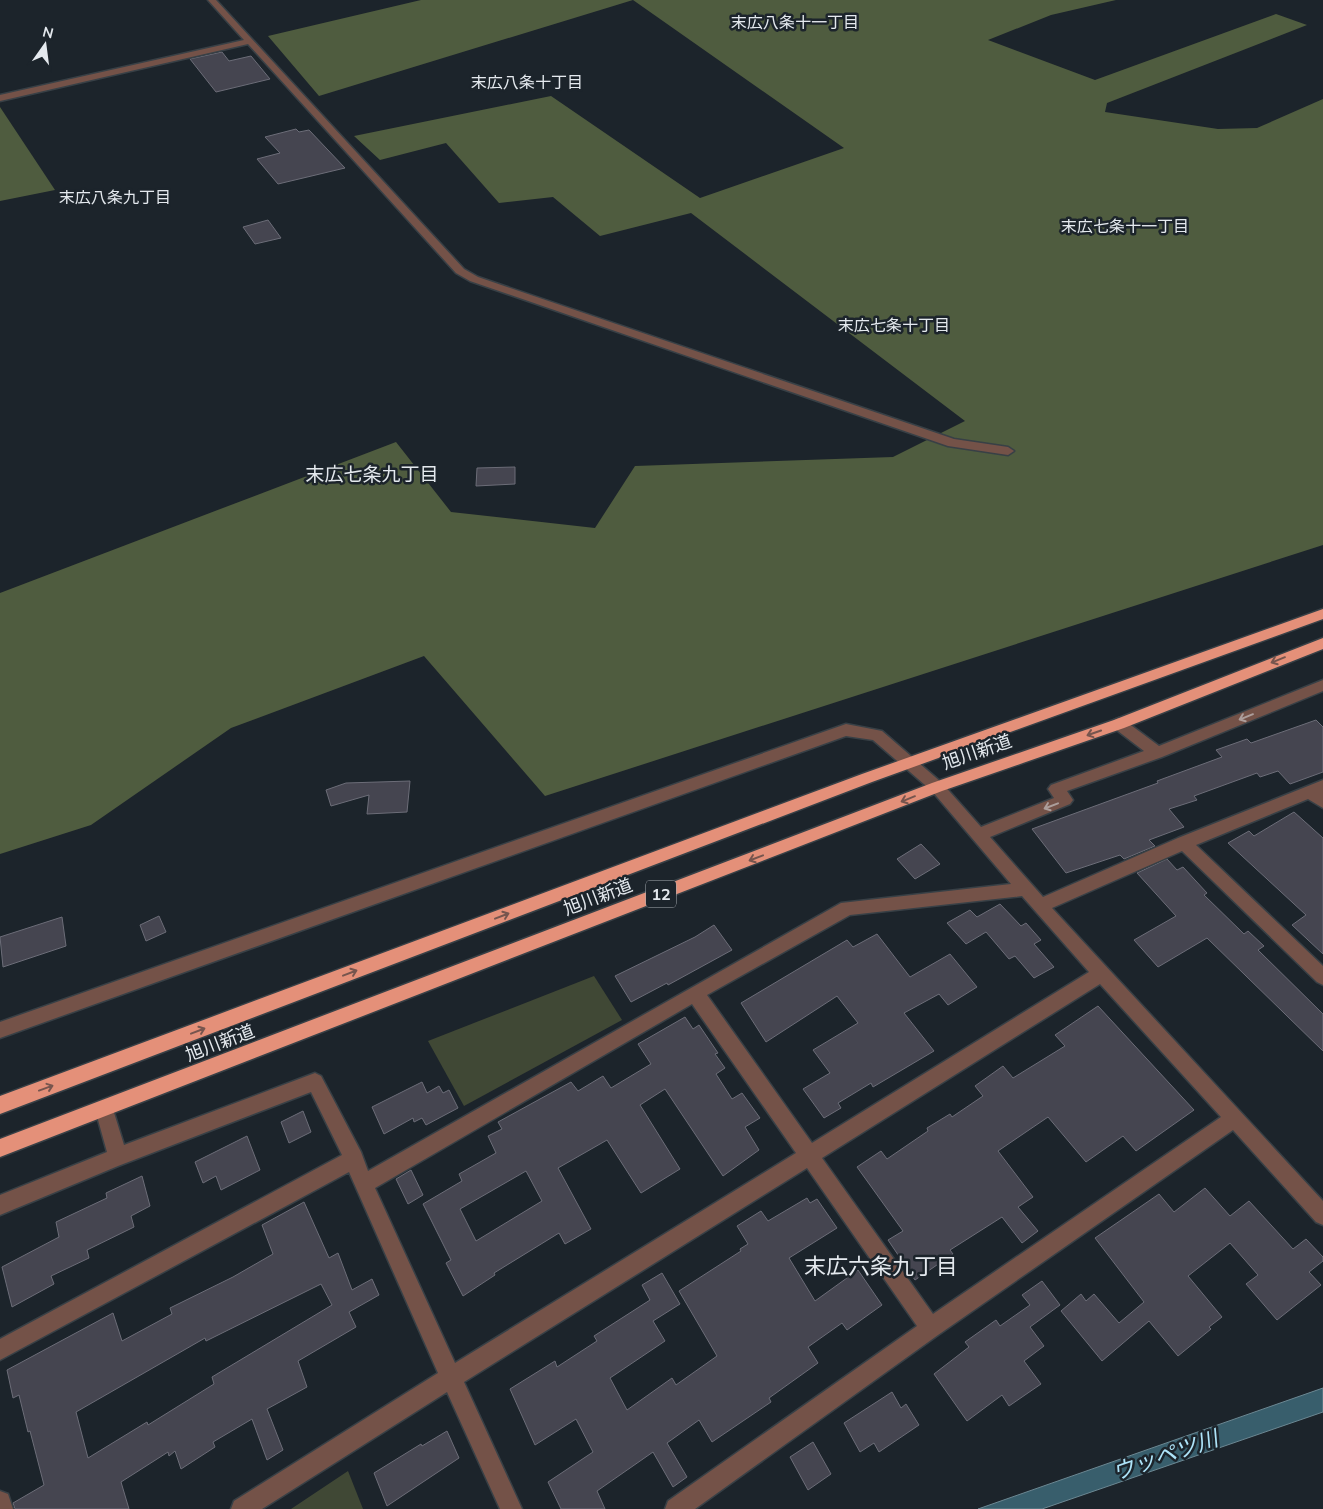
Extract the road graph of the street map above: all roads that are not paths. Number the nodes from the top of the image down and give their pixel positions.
1 (212, 0) edge
2 (250, 41) junction
3 (0, 98) edge
4 (1008, 451) dead end
5 (1323, 614) edge
6 (1323, 642) edge
7 (1323, 685) edge
8 (1119, 724) junction
9 (1157, 753) junction
10 (911, 763) junction
11 (937, 787) junction
12 (1316, 788) edge
13 (1323, 802) edge
14 (979, 834) junction
15 (1184, 843) junction
16 (1025, 889) junction
17 (1040, 906) junction
18 (1101, 974) junction
19 (1323, 977) edge
20 (696, 993) junction
21 (0, 1030) edge
22 (0, 1105) edge
23 (104, 1109) junction
24 (1235, 1118) junction
25 (0, 1148) edge
26 (809, 1156) junction
27 (118, 1157) junction
28 (354, 1159) junction
29 (363, 1184) junction
30 (0, 1204) edge
31 (1323, 1215) edge
32 (931, 1328) junction
33 (0, 1350) edge
34 (450, 1376) junction
35 (0, 1502) edge
36 (2, 1509) edge
37 (242, 1509) edge
38 (511, 1509) edge
39 (676, 1509) edge

1 - 2 street
2 - 3 street
2 - 4 street
5 - 10 highway, 旭川新道 / 12
6 -> 8 highway, 旭川新道 / 12
7 -> 9 street
8 - 9 street
8 -> 11 highway, 旭川新道 / 12
9 -> 14 street
10 - 11 street
10 - 21 street
22 -> 10 highway, 旭川新道 / 12
11 - 14 street
11 -> 23 highway, 旭川新道 / 12
12 - 13 street
12 - 15 street
14 - 16 street
15 - 17 street
15 - 19 street
16 - 17 street
16 - 20 street
17 - 18 street
18 - 24 street
18 - 26 street
20 - 26 street
20 - 29 street
23 - 25 highway, 旭川新道 / 12
23 - 27 street
24 - 31 street
24 - 32 street
26 - 32 street
26 - 34 street
27 - 28 street
27 - 30 street
28 - 29 street
28 - 33 street
29 - 34 street
32 - 39 street
34 - 37 street
34 - 38 street
35 - 36 street

